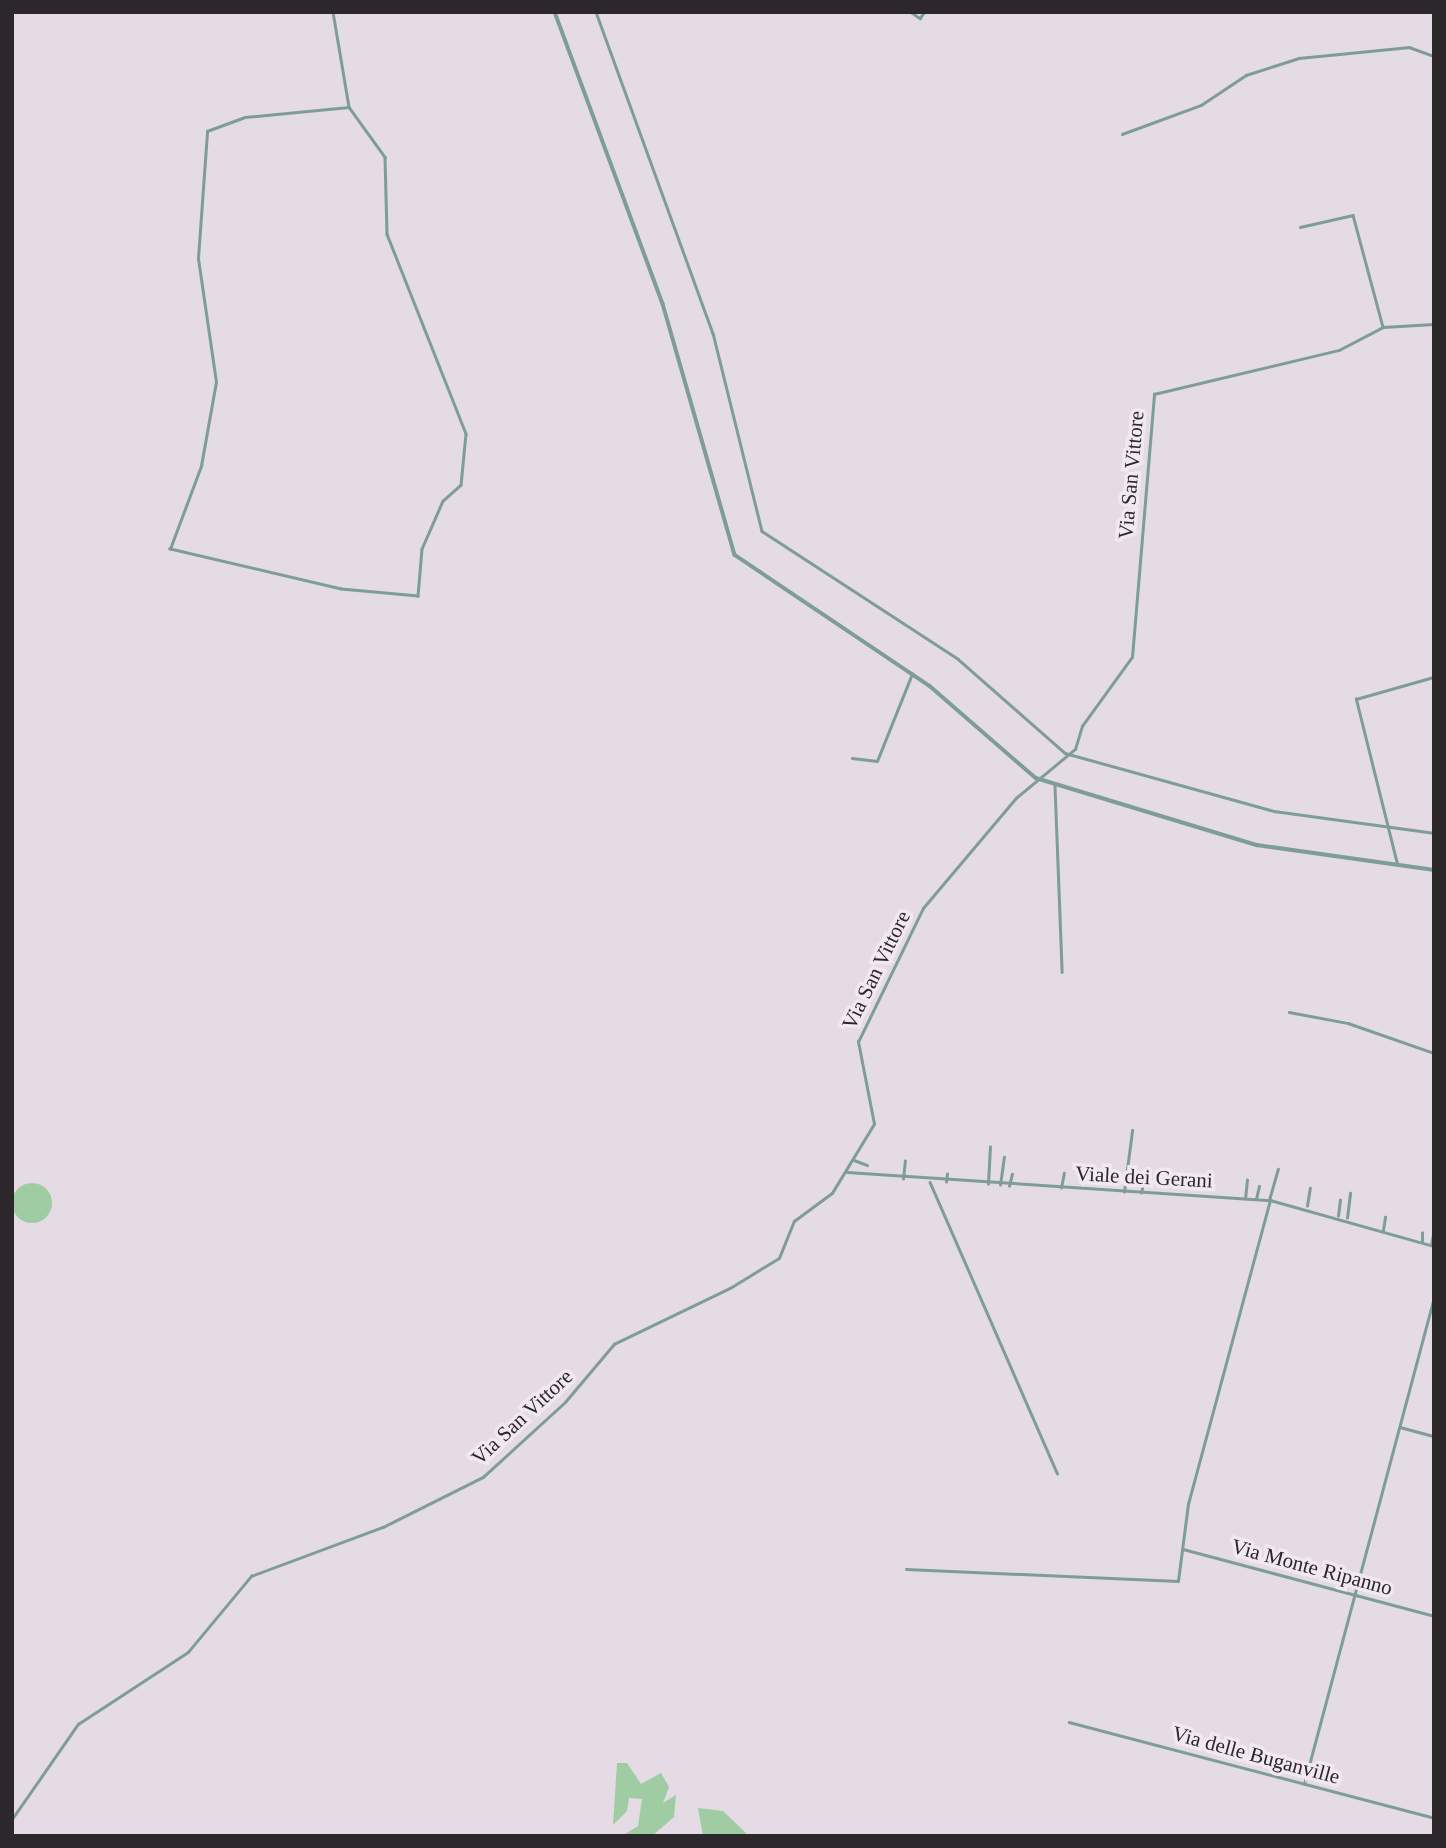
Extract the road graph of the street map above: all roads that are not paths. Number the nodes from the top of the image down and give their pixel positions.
1 (332, 12) edge
2 (555, 12) edge
3 (596, 12) edge
4 (911, 12) edge
5 (923, 12) edge
6 (1434, 56) edge
7 (349, 107) junction
8 (1122, 134) dead end
9 (1300, 228) dead end
10 (1434, 324) edge
11 (1383, 327) junction
12 (912, 674) junction
13 (1434, 677) edge
14 (1070, 754) junction
15 (852, 758) dead end
16 (1036, 778) junction
17 (1055, 786) junction
18 (1385, 826) junction
19 (1434, 833) edge
20 (1396, 864) junction
21 (1434, 870) edge
22 (1062, 972) dead end
23 (1289, 1012) dead end
24 (1434, 1053) edge
25 (1132, 1130) dead end
26 (989, 1147) dead end
27 (1004, 1157) dead end
28 (854, 1160) junction
29 (905, 1161) dead end
30 (867, 1165) dead end
31 (1278, 1168) dead end
32 (847, 1172) junction
33 (1064, 1173) dead end
34 (947, 1174) dead end
35 (1012, 1174) dead end
36 (903, 1179) junction
37 (1144, 1179) dead end
38 (1247, 1180) dead end
39 (930, 1182) junction
40 (946, 1182) junction
41 (988, 1184) junction
42 (1000, 1185) junction
43 (1009, 1186) junction
44 (1259, 1186) dead end
45 (1061, 1188) junction
46 (1310, 1188) dead end
47 (1124, 1192) junction
48 (1141, 1193) junction
49 (1350, 1193) dead end
50 (1245, 1199) junction
51 (1256, 1199) junction
52 (1340, 1199) dead end
53 (1269, 1200) junction
54 (1307, 1206) junction
55 (1338, 1216) junction
56 (1385, 1217) dead end
57 (1346, 1219) junction
58 (1434, 1229) edge
59 (1382, 1230) junction
60 (1422, 1233) dead end
61 (1422, 1242) junction
62 (1432, 1245) edge
63 (1434, 1297) edge
64 (1399, 1427) junction
65 (1434, 1436) edge
66 (1057, 1474) dead end
67 (1183, 1549) junction
68 (906, 1569) dead end
69 (1354, 1595) junction
70 (1434, 1616) edge
71 (1069, 1722) dead end
72 (1304, 1784) junction
73 (1434, 1818) edge
74 (12, 1819) edge

1 - 7 street
2 - 12 street
3 - 14 street
4 - 5 street
6 - 8 street
7 - 7 street
9 - 11 street
10 - 11 street, Via San Vittore
11 - 14 street, Via San Vittore
12 - 15 street
12 - 16 street
13 - 18 street
14 - 16 street, Via San Vittore
14 - 18 street
16 - 17 street
16 - 28 street, Via San Vittore
17 - 20 street
17 - 22 street
18 - 19 street
18 - 20 street
20 - 21 street
23 - 24 street
25 - 47 street
26 - 41 street
27 - 42 street
28 - 30 street
28 - 32 street, Via San Vittore
29 - 36 street
31 - 53 street
32 - 36 street, Viale dei Gerani
32 - 74 street, Via San Vittore
33 - 45 street
34 - 40 street
35 - 43 street
36 - 39 street, Viale dei Gerani
37 - 48 street
38 - 50 street
39 - 40 street, Viale dei Gerani
39 - 66 street
40 - 41 street, Viale dei Gerani
41 - 42 street, Viale dei Gerani
42 - 43 street, Viale dei Gerani
43 - 45 street, Viale dei Gerani
44 - 51 street
45 - 47 street, Viale dei Gerani
46 - 54 street
47 - 48 street, Viale dei Gerani
48 - 50 street, Viale dei Gerani
49 - 57 street
50 - 51 street, Viale dei Gerani
51 - 53 street, Viale dei Gerani
52 - 55 street
53 - 54 street, Viale dei Gerani
53 - 67 street
54 - 55 street, Viale dei Gerani
55 - 57 street, Viale dei Gerani
56 - 59 street
57 - 59 street, Viale dei Gerani
58 - 62 street
59 - 61 street, Viale dei Gerani
60 - 61 street
61 - 62 street, Viale dei Gerani
63 - 64 street
64 - 65 street
64 - 69 street
67 - 68 street
67 - 69 street, Via Monte Ripanno
69 - 70 street, Via Monte Ripanno
69 - 72 street
71 - 72 street, Via delle Buganville
72 - 73 street, Via delle Buganville

